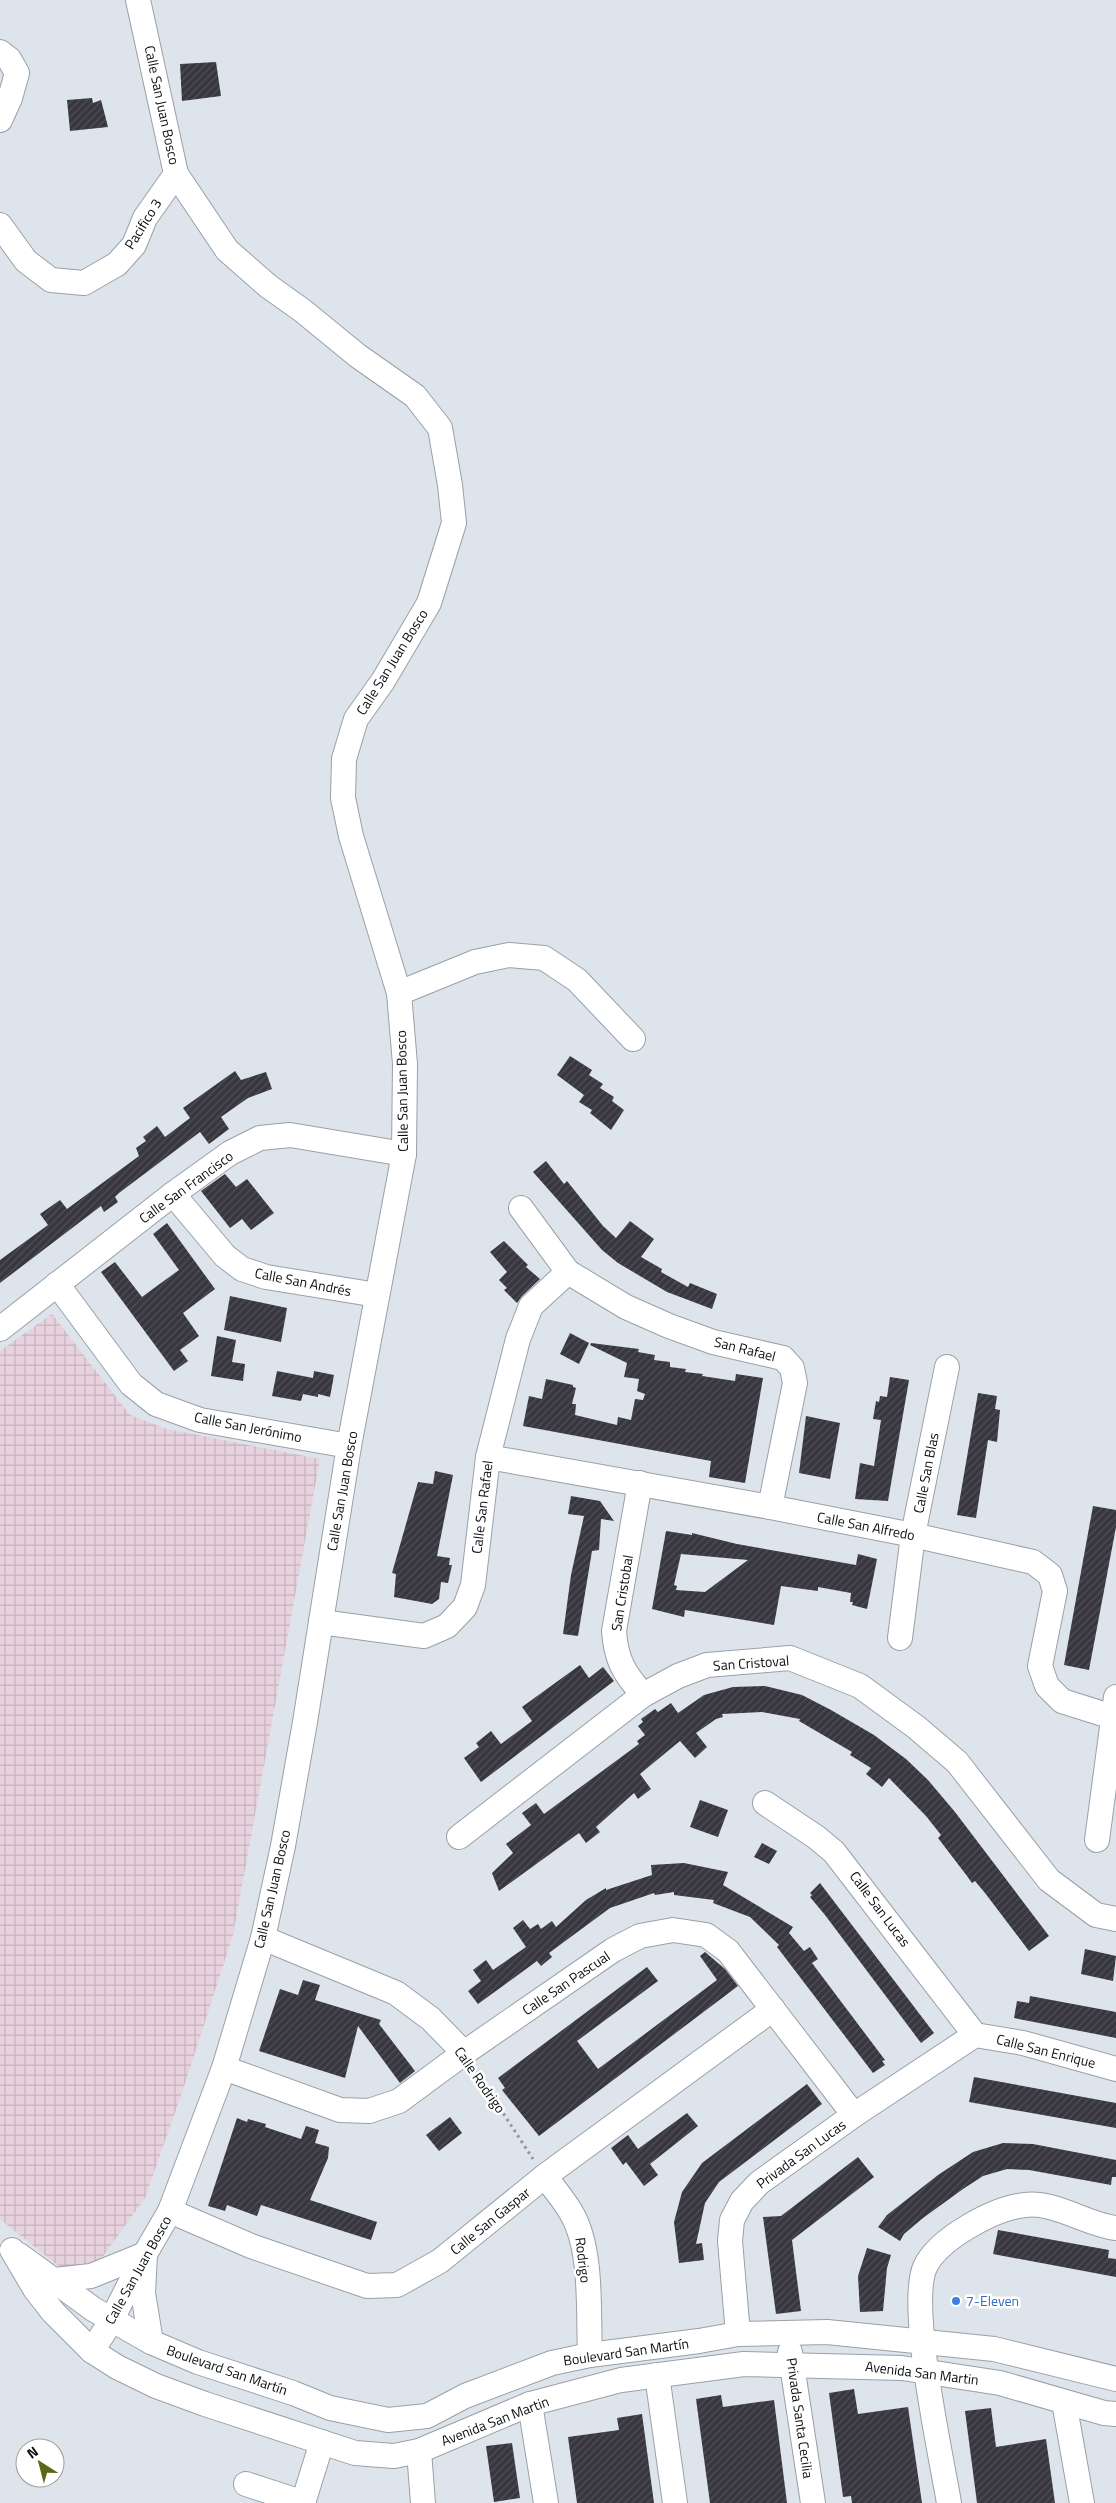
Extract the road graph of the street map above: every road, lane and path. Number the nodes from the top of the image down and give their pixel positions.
1 (138, 0) edge
2 (0, 52) edge
3 (0, 120) edge
4 (176, 174) junction
5 (0, 225) edge
6 (399, 993) junction
7 (633, 1039) dead end
8 (404, 1154) junction
9 (173, 1194) junction
10 (521, 1208) dead end
11 (568, 1272) junction
12 (56, 1284) junction
13 (377, 1295) junction
14 (0, 1329) edge
15 (947, 1367) dead end
16 (349, 1446) junction
17 (488, 1457) junction
18 (640, 1484) junction
19 (770, 1507) junction
20 (914, 1535) junction
21 (321, 1622) junction
22 (900, 1638) dead end
23 (643, 1695) junction
24 (1115, 1711) edge
25 (765, 1803) dead end
26 (459, 1837) dead end
27 (1097, 1840) dead end
28 (1116, 1919) edge
29 (263, 1938) junction
30 (773, 2009) junction
31 (975, 2035) junction
32 (464, 2053) junction
33 (224, 2068) junction
34 (1116, 2069) edge
35 (854, 2115) junction
36 (545, 2176) junction
37 (170, 2211) junction
38 (1116, 2228) edge
39 (6, 2247) edge
40 (145, 2254) junction
41 (45, 2284) junction
42 (111, 2320) junction
43 (789, 2332) junction
44 (738, 2334) junction
45 (151, 2342) junction
46 (923, 2343) junction
47 (92, 2351) junction
48 (590, 2355) junction
49 (791, 2366) junction
50 (928, 2372) junction
51 (657, 2375) junction
52 (1116, 2379) edge
53 (465, 2396) junction
54 (1064, 2402) junction
55 (530, 2404) junction
56 (1116, 2414) edge
57 (478, 2427) junction
58 (322, 2442) junction
59 (419, 2451) junction
60 (246, 2484) dead end
61 (304, 2503) edge
62 (423, 2503) edge
63 (546, 2503) edge
64 (675, 2503) edge
65 (813, 2503) edge
66 (949, 2503) edge
67 (1082, 2503) edge

1 - 4 street, Calle San Juan Bosco
2 - 3 street
4 - 5 street, Pacifico 3
4 - 6 street, Calle San Juan Bosco
6 - 7 street
6 - 8 street, Calle San Juan Bosco
8 - 9 street, Calle San Francisco
8 - 13 street, Calle San Juan Bosco
9 - 12 street, Calle San Francisco
9 - 13 street, Calle San Andrés
10 - 11 street
11 - 17 street, Calle San Rafael
11 - 19 street, San Rafael
12 - 14 street, Calle San Francisco
12 - 16 street, Calle San Jerónimo
13 - 16 street, Calle San Juan Bosco
15 - 20 street, Calle San Blas
16 - 21 street, Calle San Juan Bosco
17 - 18 street, Calle San Alfredo
17 - 21 street, Calle San Rafael
18 - 19 street, Calle San Alfredo
18 - 23 street, San Cristobal
19 - 20 street, Calle San Alfredo
20 - 22 street, Calle San Blas
20 - 24 street, Calle San Alfredo
21 - 29 street, Calle San Juan Bosco
23 - 26 street, San Cristoval
23 - 28 street, San Cristoval
24 - 27 street
25 - 31 street, Calle San Lucas
29 - 32 street, Calle Rodrigo
29 - 33 street, Calle San Juan Bosco
30 - 32 street, Calle San Pascual
30 - 35 street, Calle San Pascual
30 - 36 street, Calle San Gaspar
31 - 34 street, Calle San Enrique
31 - 35 street, Privada San Lucas
32 - 33 street, Calle San Pascual
32 - 36 path, Calle Rodrigo
33 - 37 street, Calle San Juan Bosco
35 - 44 street, Privada San Lucas
36 - 37 street, Calle San Gaspar
36 - 48 street, Rodrigo
37 - 40 street, Calle San Juan Bosco
38 - 46 street
39 - 41 street
40 - 41 street
40 - 42 street, Calle San Juan Bosco
40 - 45 street
41 - 42 street, Boulevard San Martín
41 - 47 street, Avenida San Martin
42 - 45 street, Boulevard San Martín
42 - 47 street, Calle San Juan Bosco
43 - 44 street, Boulevard San Martín
43 - 46 street, Boulevard San Martín
43 - 49 street, Privada Santa Cecilia
44 - 48 street, Boulevard San Martín
45 - 53 street, Boulevard San Martín
46 - 50 street
46 - 52 street, Boulevard San Martín
47 - 58 street, Avenida San Martin
48 - 53 street, Boulevard San Martín
49 - 50 street, Avenida San Martin
49 - 51 street, Avenida San Martin
49 - 65 street, Privada Santa Cecilia
50 - 54 street, Avenida San Martin
50 - 66 street
51 - 55 street, Avenida San Martin
51 - 64 street
53 - 57 street
54 - 56 street, Avenida San Martin
54 - 67 street
55 - 57 street, Avenida San Martin
55 - 63 street
57 - 59 street, Avenida San Martin
58 - 59 street, Avenida San Martin
58 - 61 street
59 - 62 street
60 - 61 street

